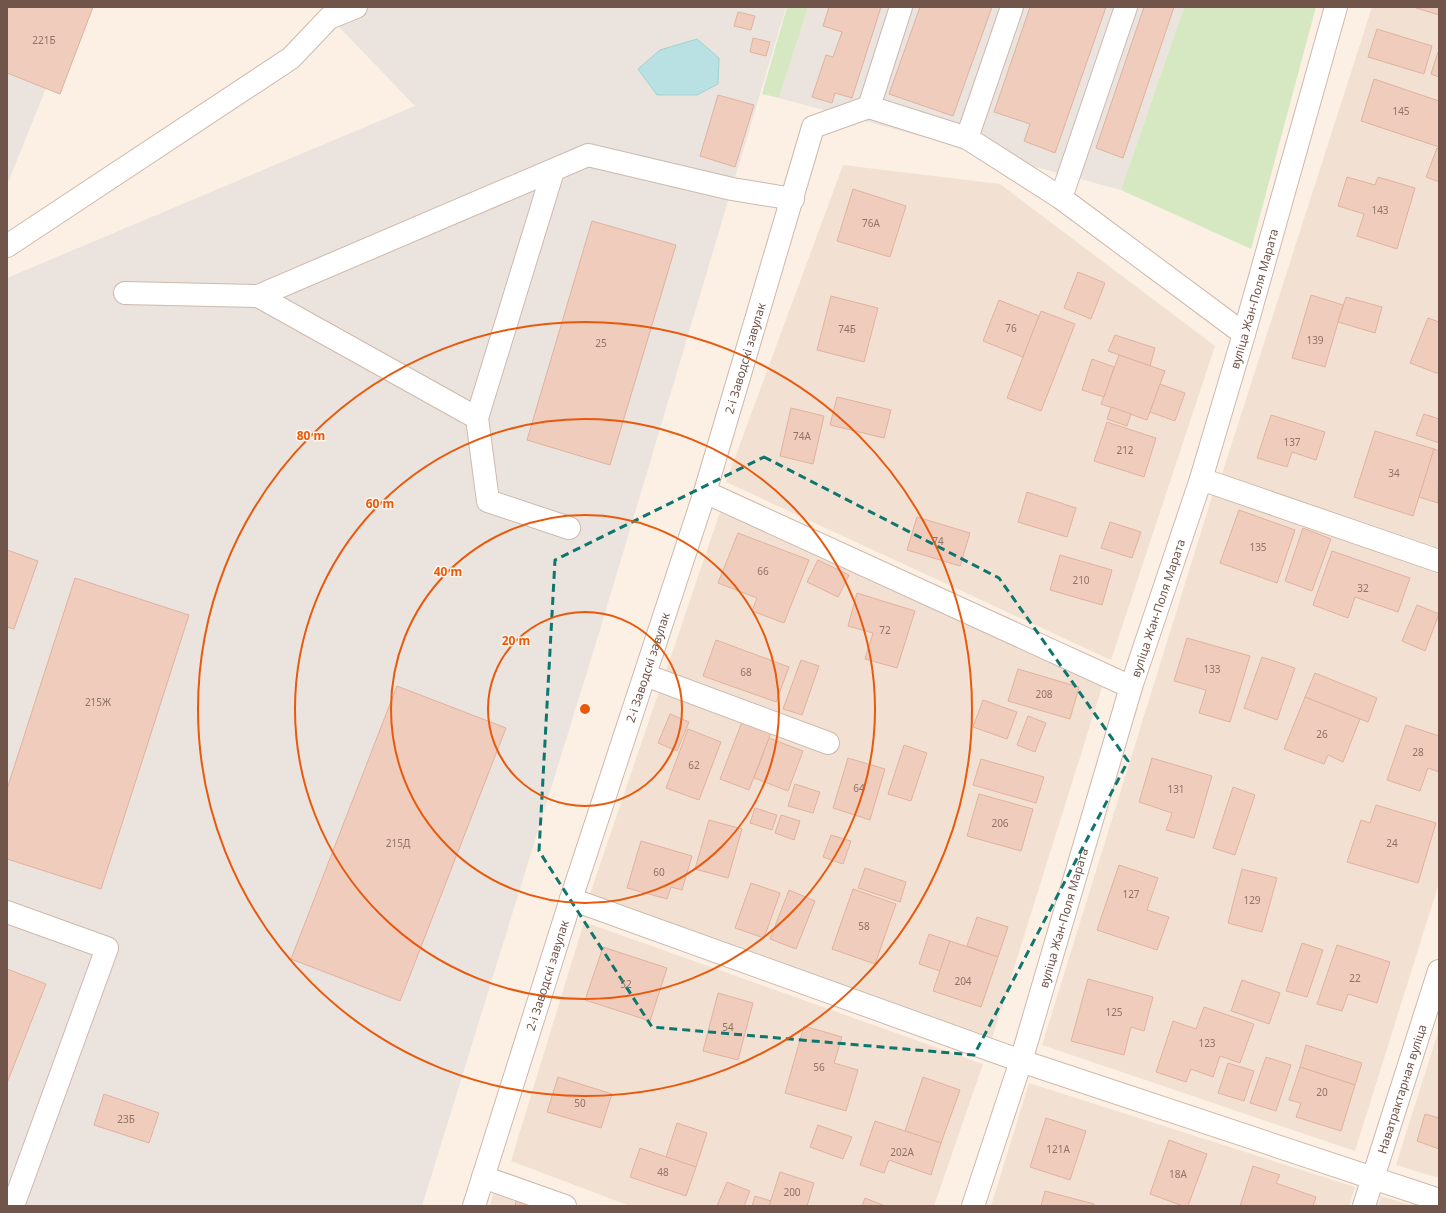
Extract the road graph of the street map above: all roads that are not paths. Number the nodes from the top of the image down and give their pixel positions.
1 (356, 7) edge
2 (902, 7) edge
3 (1012, 7) edge
4 (1126, 7) edge
5 (1336, 7) edge
6 (330, 12) edge
7 (869, 107) junction
8 (967, 138) junction
9 (552, 171) junction
10 (1061, 198) junction
11 (793, 199) junction
12 (7, 246) edge
13 (125, 293) dead end
14 (258, 296) junction
15 (1244, 334) junction
16 (477, 418) junction
17 (1201, 479) junction
18 (705, 492) junction
19 (569, 528) dead end
20 (1439, 561) edge
21 (645, 675) junction
22 (1131, 687) junction
23 (828, 743) dead end
24 (571, 899) junction
25 (7, 912) edge
26 (1439, 971) edge
27 (1021, 1061) junction
28 (483, 1177) junction
29 (1372, 1180) junction
30 (1439, 1200) edge
31 (13, 1206) edge
32 (474, 1206) edge
33 (565, 1206) edge
34 (973, 1206) edge
35 (1364, 1206) edge

1 - 6 street
2 - 7 street
3 - 8 street
4 - 10 street
5 - 15 street, вуліца Жан-Поля Марата
6 - 12 street
7 - 8 street
7 - 11 street, 2-і Заводскі завулак
8 - 10 street
9 - 11 street
9 - 14 street
9 - 16 street
10 - 15 street
11 - 18 street, 2-і Заводскі завулак
13 - 14 street
14 - 16 street
15 - 17 street, вуліца Жан-Поля Марата
16 - 19 street
17 - 20 street
17 - 22 street, вуліца Жан-Поля Марата
18 - 21 street, 2-і Заводскі завулак
18 - 22 street
21 - 23 street
21 - 24 street, 2-і Заводскі завулак
22 - 27 street, вуліца Жан-Поля Марата
24 - 27 street
24 - 28 street, 2-і Заводскі завулак
25 - 31 street
26 - 29 street, Наватрактарная вуліца
27 - 29 street
27 - 34 street, вуліца Жан-Поля Марата
28 - 32 street, 2-і Заводскі завулак
28 - 33 street
29 - 30 street
29 - 35 street, Наватрактарная вуліца

